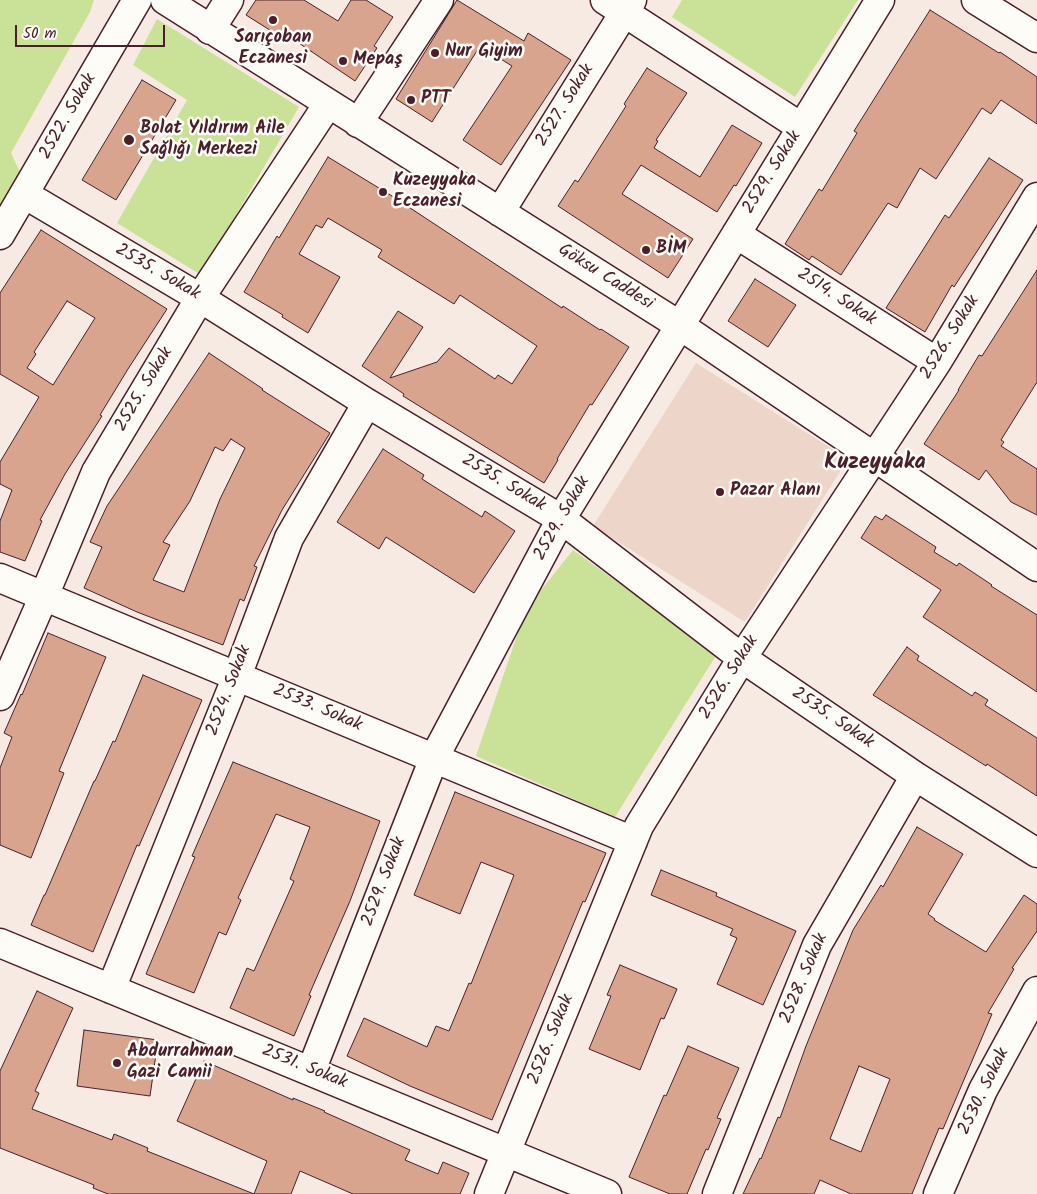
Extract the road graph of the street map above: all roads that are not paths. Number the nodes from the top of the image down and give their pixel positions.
1 (137, 0) edge
2 (165, 0) edge
3 (229, 0) edge
4 (439, 0) edge
5 (880, 0) edge
6 (976, 0) edge
7 (620, 4) edge
8 (210, 30) junction
9 (1037, 38) edge
10 (328, 104) junction
11 (358, 123) junction
12 (801, 127) junction
13 (24, 194) junction
14 (1037, 196) edge
15 (500, 212) junction
16 (736, 234) junction
17 (0, 235) edge
18 (200, 298) junction
19 (679, 325) junction
20 (937, 362) junction
21 (368, 403) junction
22 (875, 458) junction
23 (561, 519) junction
24 (1036, 565) edge
25 (0, 578) edge
26 (44, 596) junction
27 (742, 658) junction
28 (237, 676) junction
29 (0, 696) edge
30 (434, 758) junction
31 (915, 776) junction
32 (633, 841) junction
33 (1037, 853) edge
34 (0, 943) edge
35 (111, 989) junction
36 (1037, 992) edge
37 (311, 1071) junction
38 (506, 1152) junction
39 (489, 1194) edge
40 (607, 1194) edge
41 (717, 1194) edge
42 (938, 1194) edge

1 - 13 street, 2522. Sokak
2 - 8 street, Göksu Caddesi
3 - 8 street
4 - 11 street
5 - 12 street, 2529. Sokak
6 - 9 street
7 - 12 street
7 - 15 street, 2527. Sokak
8 - 10 street, Göksu Caddesi
10 - 11 street, Göksu Caddesi
10 - 18 street, 2525. Sokak
11 - 15 street, Göksu Caddesi
12 - 16 street, 2529. Sokak
13 - 17 street, 2522. Sokak
13 - 18 street, 2535. Sokak
14 - 20 street, 2526. Sokak
15 - 19 street, Göksu Caddesi
16 - 19 street, 2529. Sokak
16 - 20 street, 2514. Sokak
18 - 21 street, 2535. Sokak
18 - 26 street, 2525. Sokak
19 - 22 street, Göksu Caddesi
19 - 23 street, 2529. Sokak
20 - 22 street, 2526. Sokak
21 - 23 street, 2535. Sokak
21 - 28 street, 2524. Sokak
22 - 24 street, Göksu Caddesi
22 - 27 street, 2526. Sokak
23 - 27 street, 2535. Sokak
23 - 30 street, 2529. Sokak
25 - 26 street, 2533. Sokak
26 - 28 street, 2533. Sokak
26 - 29 street, 2525. Sokak
27 - 31 street, 2535. Sokak
27 - 32 street, 2526. Sokak
28 - 30 street, 2533. Sokak
28 - 35 street, 2524. Sokak
30 - 32 street, 2533. Sokak
30 - 37 street, 2529. Sokak
31 - 33 street, 2535. Sokak
31 - 41 street, 2528. Sokak
32 - 38 street, 2526. Sokak
34 - 35 street, 2531. Sokak
35 - 37 street, 2531. Sokak
36 - 42 street, 2530. Sokak
37 - 38 street, 2531. Sokak
38 - 39 street, 2526. Sokak
38 - 40 street, 2531. Sokak

